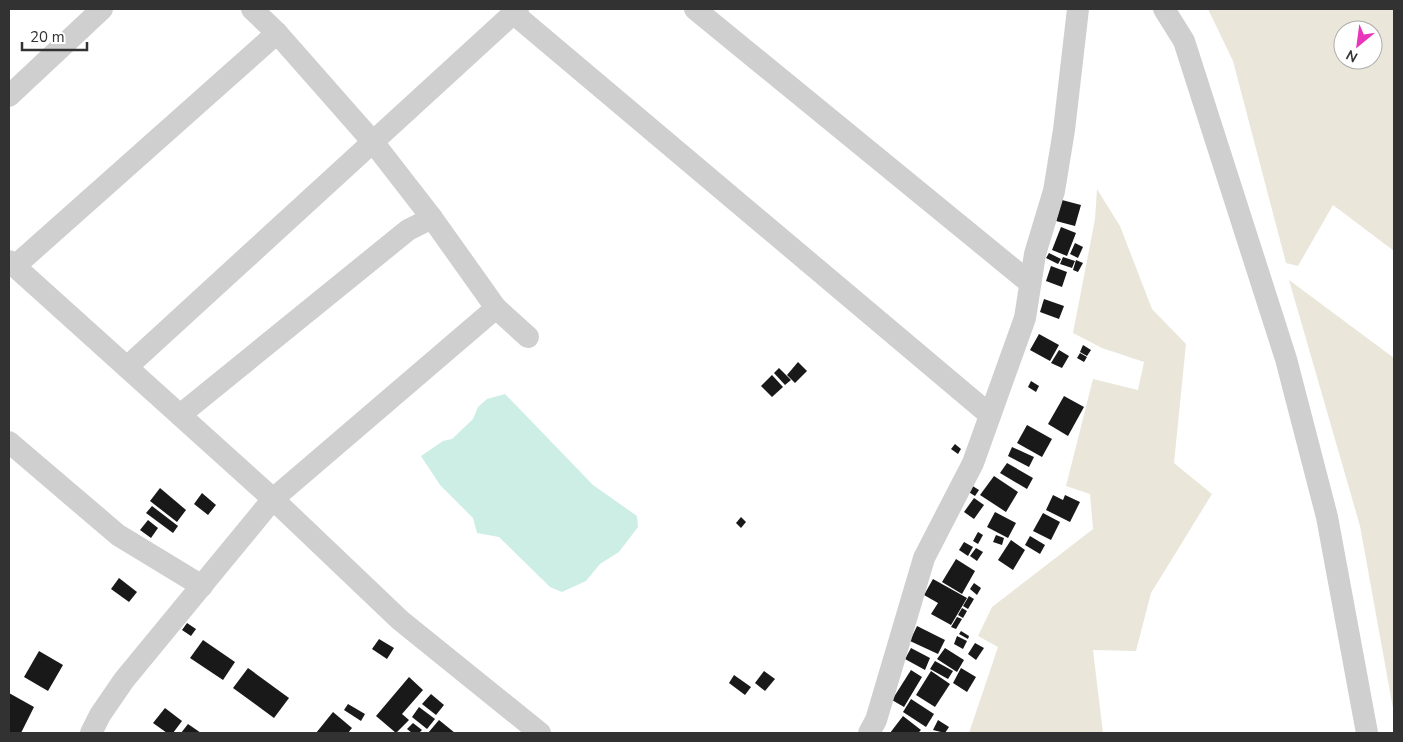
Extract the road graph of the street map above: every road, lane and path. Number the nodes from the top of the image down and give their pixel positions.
1 (102, 9) edge
2 (252, 9) edge
3 (695, 9) edge
4 (1078, 9) edge
5 (1164, 9) edge
6 (516, 11) edge
7 (277, 33) junction
8 (9, 96) edge
9 (373, 142) junction
10 (432, 218) junction
11 (12, 264) edge
12 (1030, 283) junction
13 (496, 308) junction
14 (528, 337) dead end
15 (127, 367) junction
16 (180, 415) junction
17 (990, 415) junction
18 (12, 451) edge
19 (273, 499) junction
20 (202, 586) junction
21 (91, 733) edge
22 (540, 733) edge
23 (869, 733) edge
24 (1367, 733) edge

1 - 8 street
2 - 7 street
3 - 12 street
4 - 12 street
5 - 24 street
6 - 9 street
6 - 17 street
7 - 9 street
7 - 11 street
9 - 10 street
9 - 15 street
10 - 13 street
10 - 16 street
11 - 15 street
12 - 17 street
13 - 14 street
13 - 19 street
15 - 16 street
16 - 19 street
17 - 23 street
18 - 20 street
19 - 20 street
19 - 22 street
20 - 21 street

